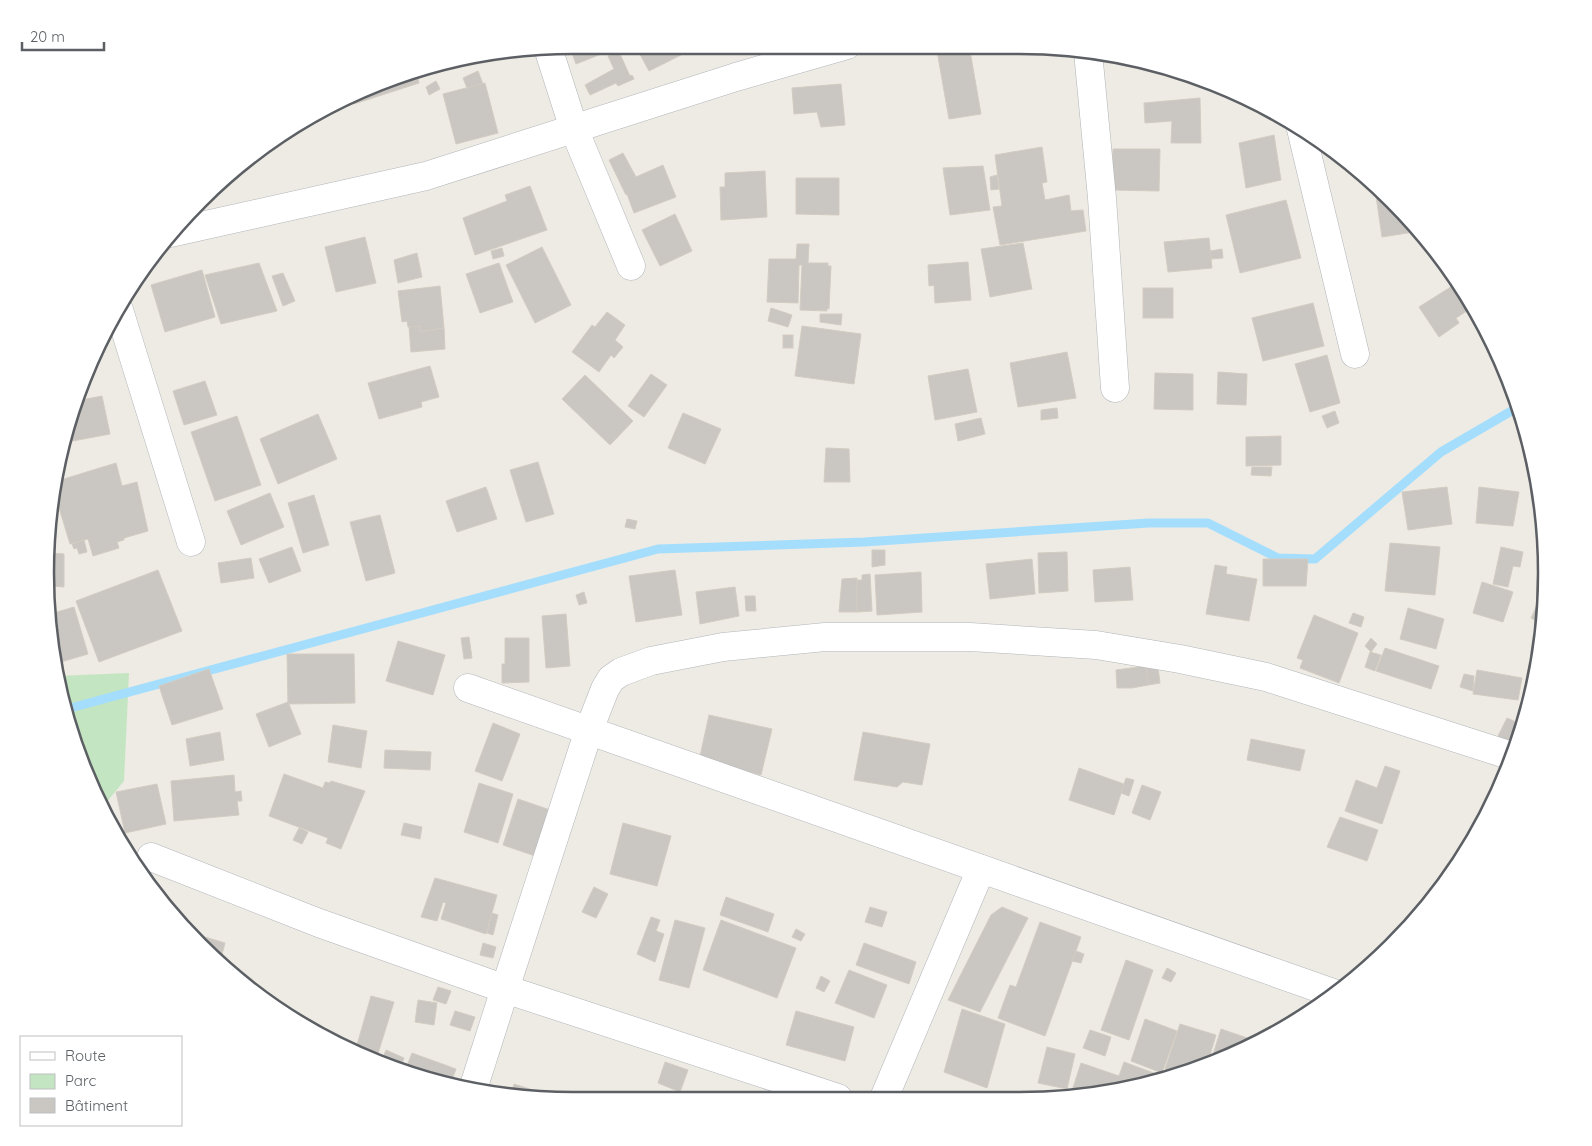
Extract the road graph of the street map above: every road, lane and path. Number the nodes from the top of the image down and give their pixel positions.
1 (816, 54) edge
2 (550, 55) edge
3 (1089, 58) edge
4 (574, 129) junction
5 (1304, 139) edge
6 (183, 231) edge
7 (631, 266) dead end
8 (121, 317) edge
9 (1355, 354) dead end
10 (1115, 388) dead end
11 (191, 542) dead end
12 (468, 688) dead end
13 (589, 730) junction
14 (1506, 754) edge
15 (151, 857) dead end
16 (982, 869) junction
17 (504, 989) junction
18 (1327, 991) edge
19 (475, 1083) edge
20 (820, 1092) edge
21 (887, 1092) edge

1 - 4 street
2 - 4 street
3 - 10 street
4 - 6 street
4 - 7 street
5 - 9 street
8 - 11 street
12 - 13 street
13 - 14 street
13 - 16 street
13 - 17 street
15 - 17 street
16 - 18 street
16 - 21 street
17 - 19 street
17 - 20 street

